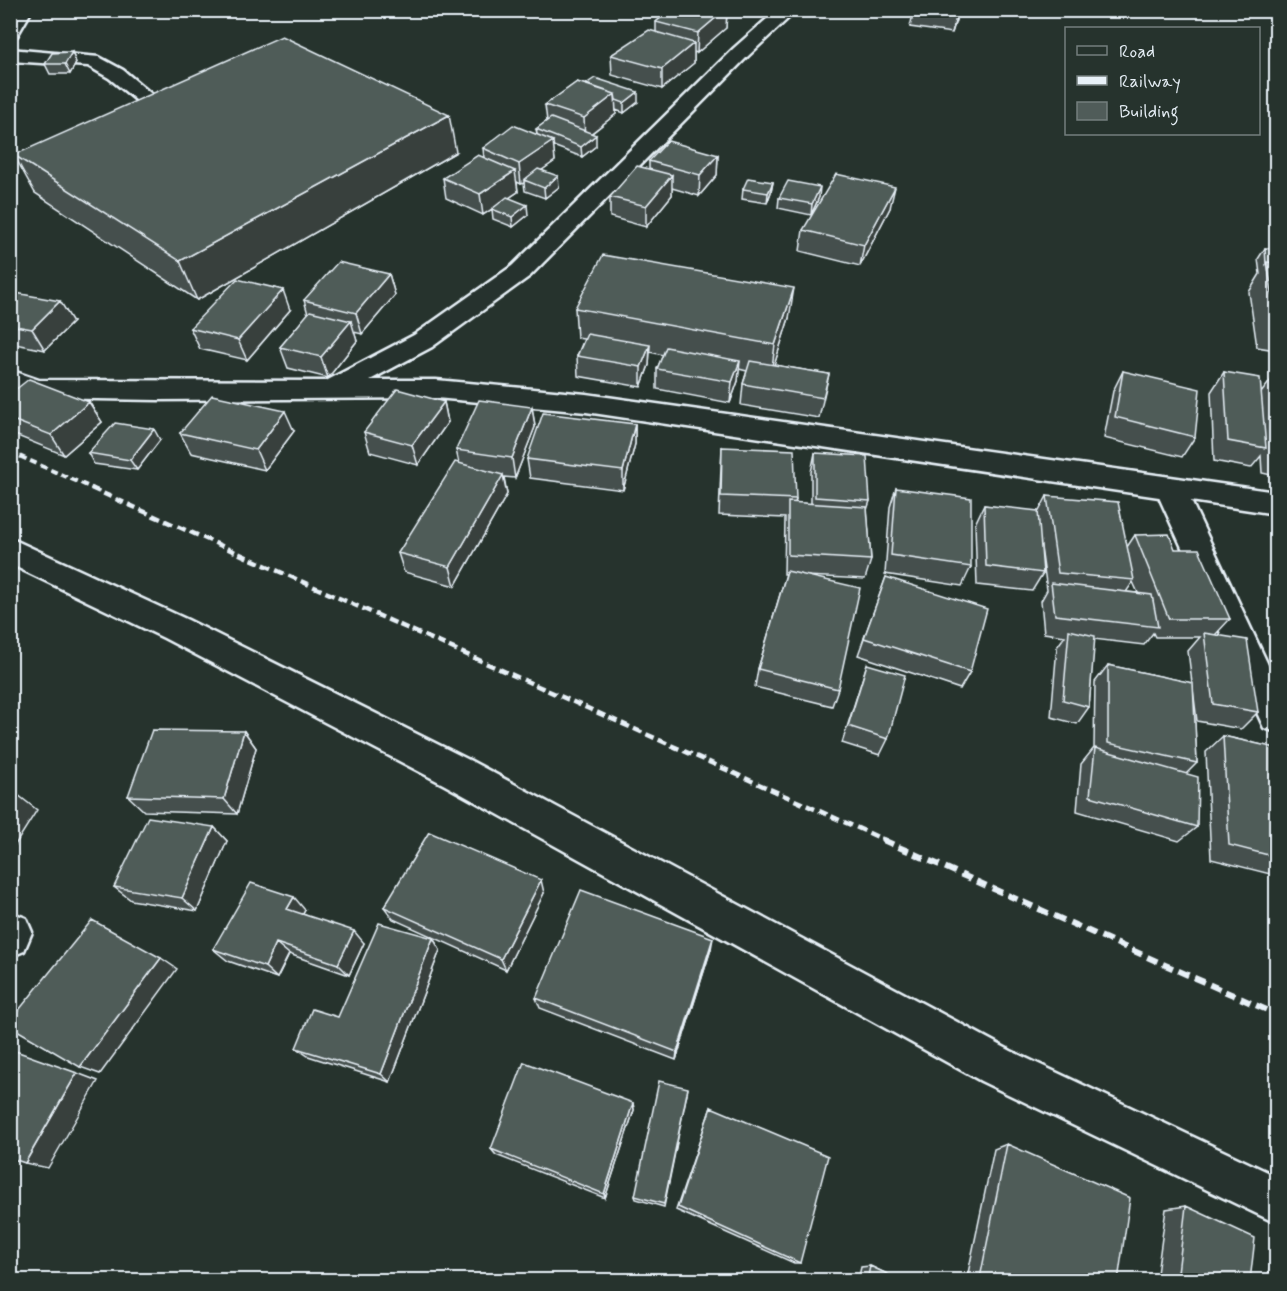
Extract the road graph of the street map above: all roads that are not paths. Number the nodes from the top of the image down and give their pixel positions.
1 (23, 10) edge
2 (788, 10) edge
3 (10, 32) edge
4 (10, 55) edge
5 (165, 114) edge
6 (423, 341) junction
7 (10, 379) edge
8 (436, 389) junction
9 (330, 390) junction
10 (1170, 489) junction
11 (1276, 503) edge
12 (10, 550) edge
13 (1276, 717) edge
14 (10, 932) edge
15 (10, 937) edge
16 (1276, 1200) edge

1 - 3 street
2 - 6 street
4 - 5 street
6 - 8 street
6 - 9 street
7 - 9 street
8 - 9 street
8 - 10 street
10 - 11 street
10 - 13 street
12 - 16 street
14 - 15 street

